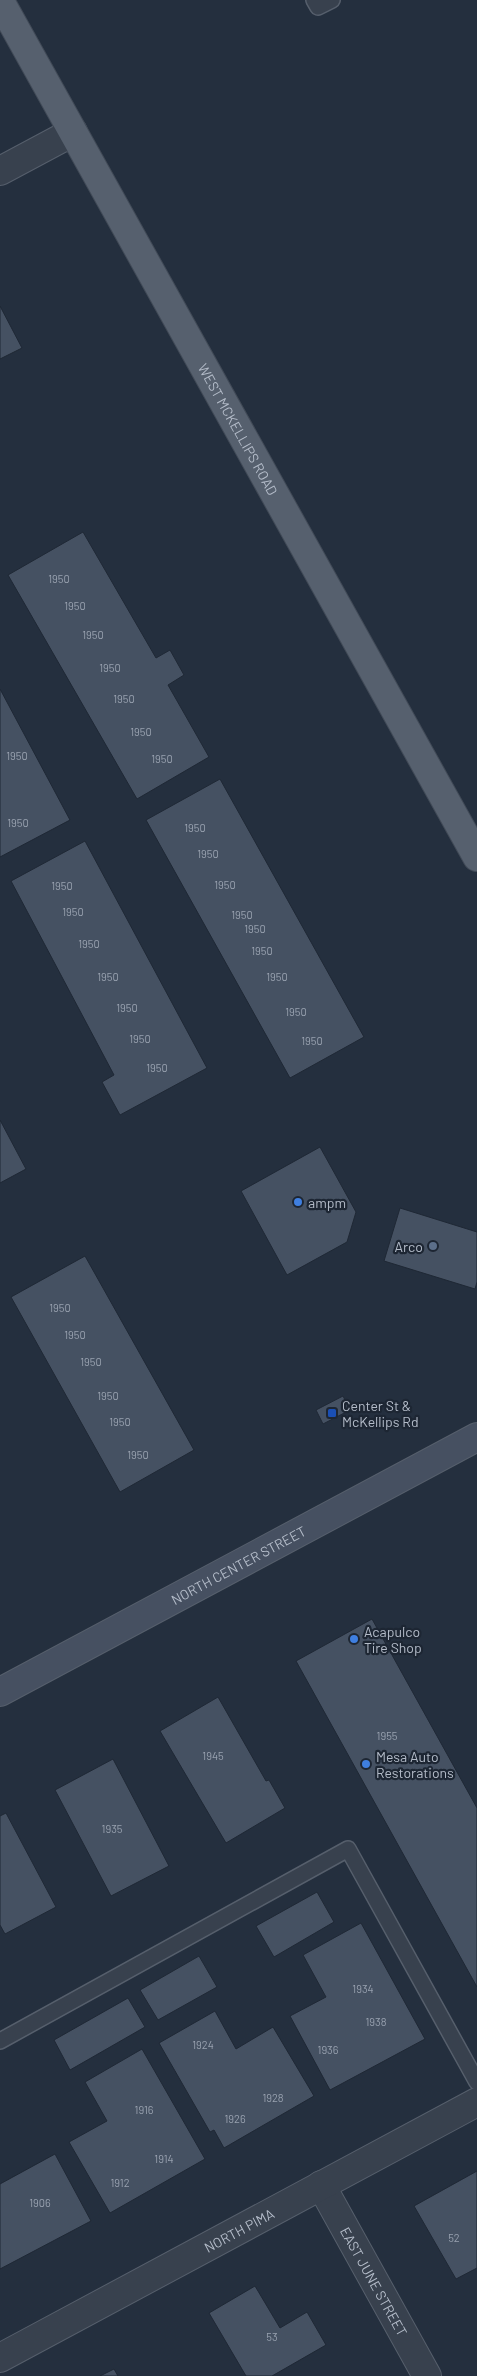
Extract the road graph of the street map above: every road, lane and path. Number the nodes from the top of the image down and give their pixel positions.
1 (0, 0) edge
2 (332, 0) edge
3 (316, 4) edge
4 (74, 132) junction
5 (0, 171) edge
6 (477, 857) edge
7 (477, 1437) edge
8 (0, 1692) edge
9 (0, 2041) edge
10 (477, 2082) edge
11 (477, 2102) edge
12 (321, 2185) junction
13 (0, 2358) edge
14 (427, 2376) edge

1 - 4 main road, WEST MCKELLIPS ROAD
2 - 3 lane
4 - 5 street
4 - 6 main road, WEST MCKELLIPS ROAD
7 - 8 street, NORTH CENTER STREET
9 - 10 lane
11 - 12 street, NORTH PIMA
12 - 13 street, NORTH PIMA
12 - 14 street, EAST JUNE STREET

